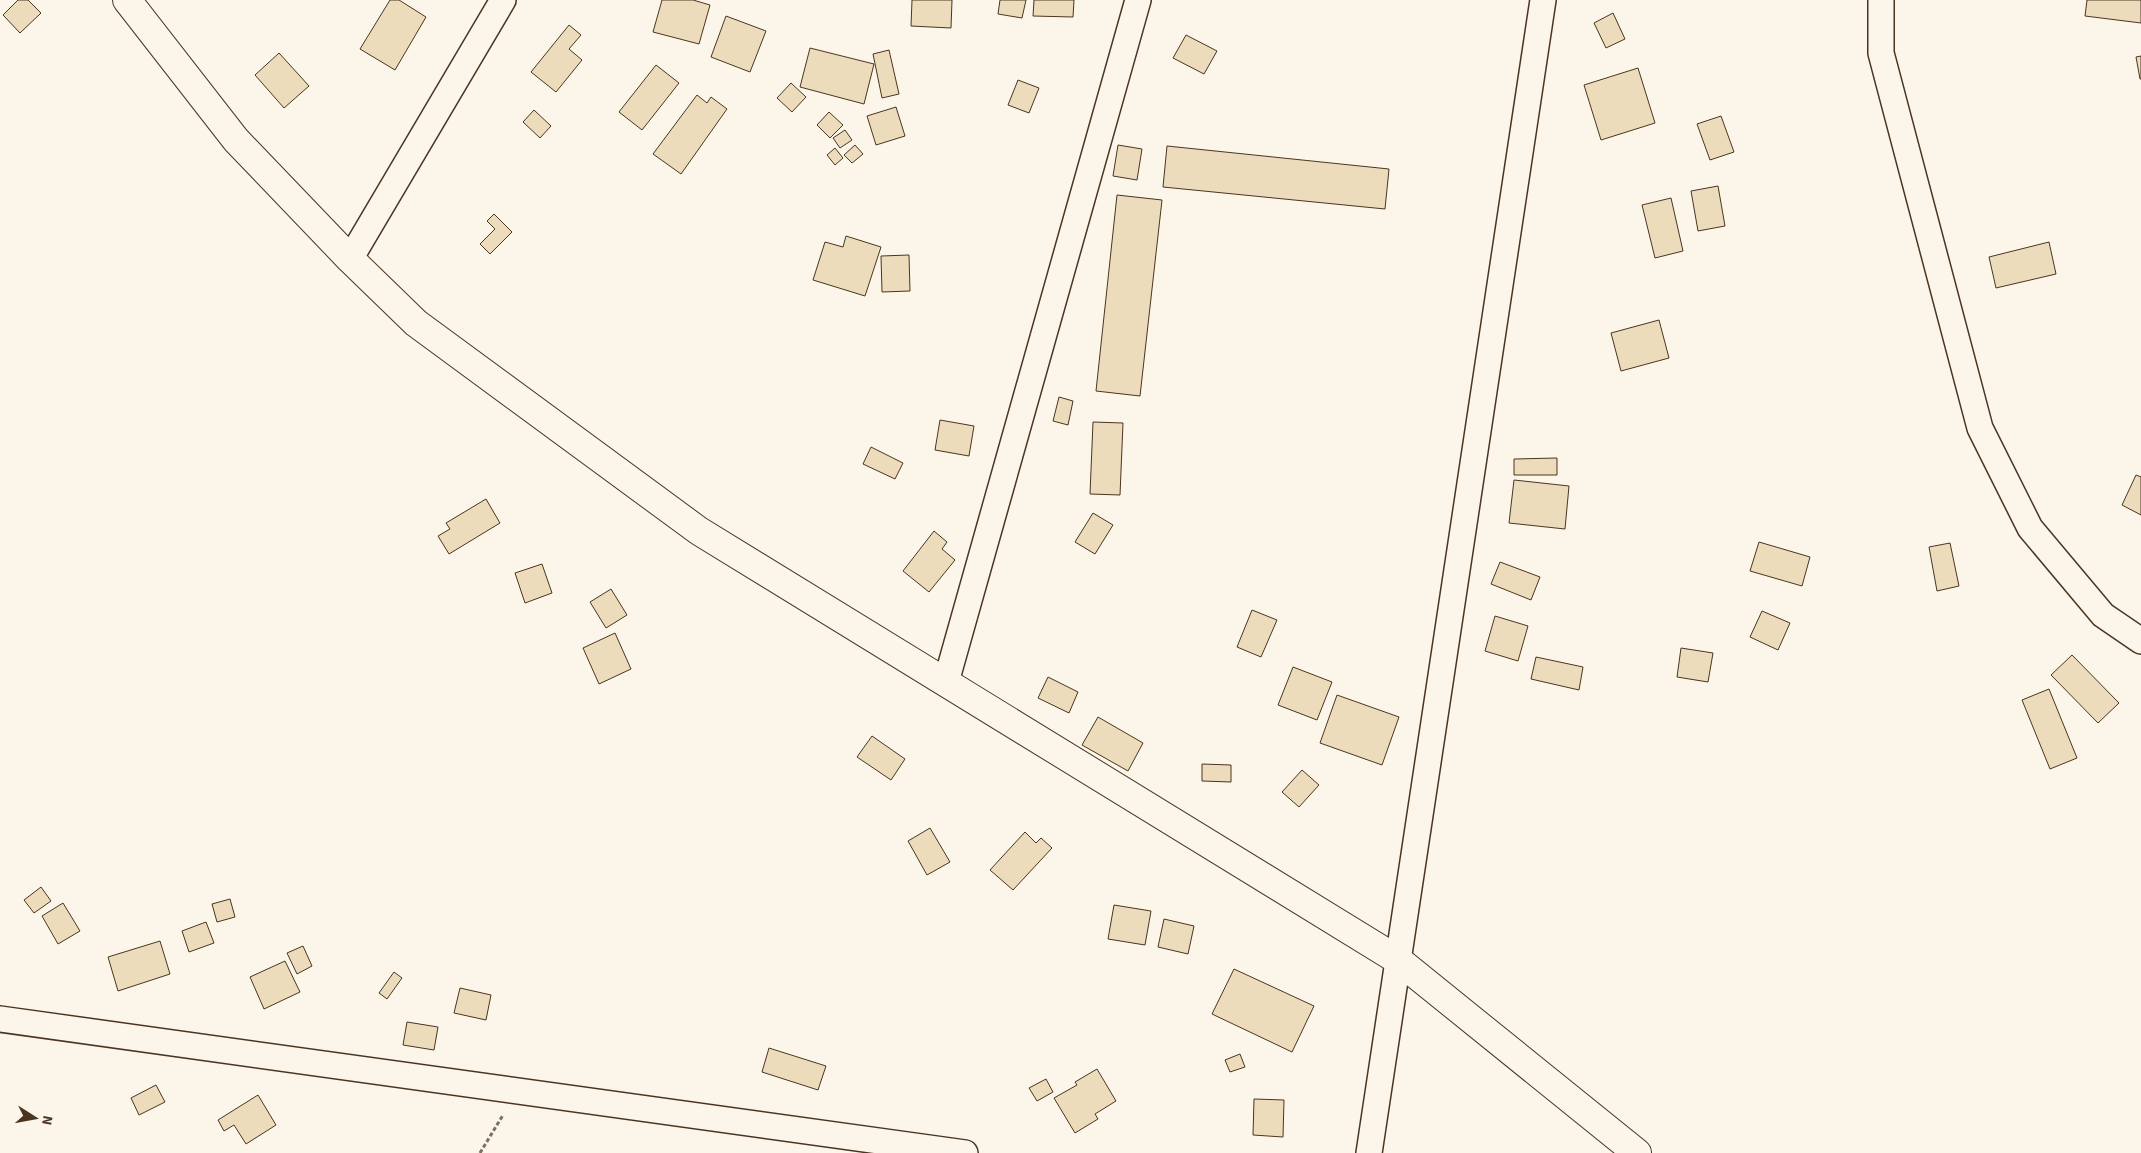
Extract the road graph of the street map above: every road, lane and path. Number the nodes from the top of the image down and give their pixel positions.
1 (127, 0) edge
2 (503, 0) edge
3 (1138, 0) edge
4 (1543, 0) edge
5 (1881, 0) edge
6 (350, 259) junction
7 (2141, 641) edge
8 (946, 682) junction
9 (1398, 960) junction
10 (0, 1019) edge
11 (534, 1094) junction
12 (480, 1153) edge
13 (965, 1153) edge
14 (1369, 1153) edge
15 (1637, 1153) edge

1 - 6 highway
2 - 6 street
3 - 8 street
4 - 9 street
5 - 7 street
6 - 8 highway
8 - 9 highway
9 - 14 street
9 - 15 highway
10 - 11 street
11 - 12 path
11 - 13 street

